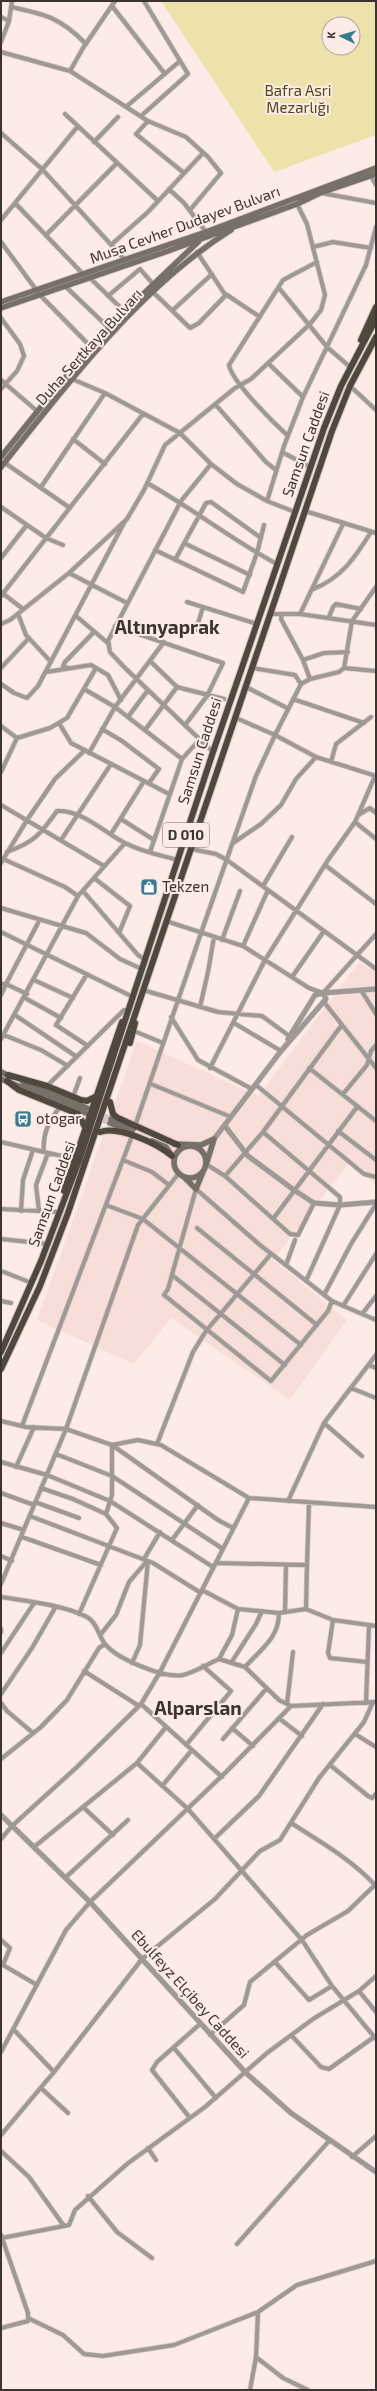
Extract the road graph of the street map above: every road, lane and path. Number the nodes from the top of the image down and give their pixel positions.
1 (12, 1) edge
2 (115, 1) edge
3 (144, 1) edge
4 (112, 6) junction
5 (12, 7) junction
6 (1, 17) edge
7 (9, 21) junction
8 (1, 42) edge
9 (86, 44) junction
10 (1, 52) edge
11 (180, 61) junction
12 (70, 71) junction
13 (165, 74) junction
14 (127, 106) junction
15 (65, 114) dead end
16 (141, 116) junction
17 (118, 117) dead end
18 (148, 121) junction
19 (78, 126) junction
20 (1, 133) edge
21 (94, 142) junction
22 (204, 153) junction
23 (116, 164) junction
24 (376, 168) edge
25 (42, 169) junction
26 (184, 173) junction
27 (373, 175) edge
28 (376, 185) edge
29 (169, 190) junction
30 (320, 193) junction
31 (158, 201) junction
32 (15, 203) junction
33 (376, 203) edge
34 (297, 204) junction
35 (74, 205) junction
36 (190, 210) junction
37 (1, 220) edge
38 (242, 224) junction
39 (376, 227) edge
40 (206, 232) junction
41 (46, 235) junction
42 (201, 238) junction
43 (1, 242) edge
44 (112, 244) junction
45 (313, 247) junction
46 (371, 248) junction
47 (197, 252) junction
48 (125, 260) junction
49 (316, 262) junction
50 (83, 274) junction
51 (212, 274) junction
52 (90, 278) junction
53 (65, 286) junction
54 (151, 287) junction
55 (279, 288) junction
56 (38, 292) junction
57 (154, 293) junction
58 (226, 295) junction
59 (108, 296) junction
60 (1, 302) edge
61 (376, 307) edge
62 (1, 308) edge
63 (173, 310) junction
64 (124, 312) junction
65 (260, 317) junction
66 (1, 318) edge
67 (376, 319) edge
68 (310, 324) junction
69 (109, 328) junction
70 (376, 338) edge
71 (91, 347) junction
72 (327, 347) junction
73 (97, 351) junction
74 (268, 363) junction
75 (350, 368) junction
76 (1, 380) edge
77 (72, 380) junction
78 (5, 384) junction
79 (241, 384) junction
80 (350, 386) junction
81 (1, 389) edge
82 (106, 393) junction
83 (303, 397) junction
84 (215, 404) junction
85 (376, 410) edge
86 (37, 411) junction
87 (143, 414) junction
88 (180, 433) junction
89 (288, 436) junction
90 (73, 439) junction
91 (282, 452) junction
92 (1, 457) edge
93 (105, 464) junction
94 (211, 464) junction
95 (3, 465) edge
96 (310, 467) junction
97 (276, 470) junction
98 (148, 483) junction
99 (41, 487) junction
100 (181, 501) junction
101 (266, 501) junction
102 (70, 508) junction
103 (2, 509) edge
104 (305, 511) junction
105 (295, 512) junction
106 (201, 514) junction
107 (127, 519) junction
108 (343, 524) junction
109 (264, 525) dead end
110 (26, 526) junction
111 (374, 532) edge
112 (46, 538) junction
113 (261, 538) junction
114 (184, 543) junction
115 (63, 545) dead end
116 (154, 550) junction
117 (257, 553) junction
118 (1, 558) edge
119 (175, 560) junction
120 (277, 564) junction
121 (69, 573) junction
122 (250, 575) junction
123 (92, 586) junction
124 (376, 588) edge
125 (313, 589) junction
126 (2, 594) edge
127 (187, 602) dead end
128 (127, 603) junction
129 (203, 607) junction
130 (23, 609) junction
131 (361, 609) junction
132 (18, 614) junction
133 (270, 614) junction
134 (282, 614) junction
135 (300, 614) junction
136 (76, 616) junction
137 (329, 617) junction
138 (352, 621) junction
139 (1, 624) edge
140 (257, 624) junction
141 (376, 625) edge
142 (115, 626) junction
143 (196, 630) dead end
144 (93, 633) junction
145 (29, 638) junction
146 (164, 642) junction
147 (109, 644) junction
148 (348, 652) junction
149 (303, 660) junction
150 (150, 661) junction
151 (51, 662) junction
152 (1, 668) edge
153 (68, 668) junction
154 (96, 668) junction
155 (252, 668) junction
156 (344, 668) junction
157 (376, 670) edge
158 (46, 672) junction
159 (310, 679) junction
160 (137, 680) junction
161 (1, 684) edge
162 (302, 684) junction
163 (178, 687) junction
164 (246, 687) junction
165 (84, 689) junction
166 (148, 690) junction
167 (207, 696) junction
168 (224, 699) dead end
169 (293, 699) junction
170 (121, 700) junction
171 (163, 704) junction
172 (115, 707) junction
173 (287, 708) junction
174 (128, 717) junction
175 (371, 717) dead end
176 (236, 718) junction
177 (59, 723) junction
178 (364, 723) junction
179 (185, 725) junction
180 (1, 726) edge
181 (102, 729) junction
182 (145, 730) junction
183 (275, 735) junction
184 (17, 738) junction
185 (200, 739) junction
186 (87, 752) junction
187 (213, 752) junction
188 (316, 757) junction
189 (182, 759) junction
190 (331, 762) junction
191 (111, 764) junction
192 (1, 770) edge
193 (376, 776) edge
194 (144, 781) junction
195 (149, 784) junction
196 (169, 794) junction
197 (1, 805) edge
198 (376, 813) edge
199 (78, 815) junction
200 (358, 816) junction
201 (121, 819) junction
202 (27, 820) junction
203 (355, 822) junction
204 (44, 829) junction
205 (111, 834) junction
206 (292, 837) dead end
207 (376, 839) edge
208 (61, 840) junction
209 (154, 840) junction
210 (125, 843) junction
211 (233, 843) junction
212 (191, 849) junction
213 (7, 852) junction
214 (150, 852) junction
215 (2, 860) edge
216 (178, 860) junction
217 (227, 860) junction
218 (104, 866) junction
219 (324, 866) junction
220 (94, 878) junction
221 (263, 886) junction
222 (268, 890) junction
223 (83, 891) junction
224 (240, 891) dead end
225 (78, 896) junction
226 (376, 904) edge
227 (1, 908) edge
228 (297, 911) junction
229 (166, 921) junction
230 (38, 923) dead end
231 (63, 925) junction
232 (324, 931) junction
233 (1, 932) edge
234 (119, 933) junction
235 (201, 933) junction
236 (376, 934) edge
237 (214, 937) junction
238 (222, 940) junction
239 (28, 945) junction
240 (242, 946) junction
241 (48, 954) junction
242 (356, 956) junction
243 (144, 959) junction
244 (265, 960) junction
245 (142, 969) junction
246 (376, 969) edge
247 (87, 974) junction
248 (292, 977) junction
249 (34, 980) junction
250 (3, 984) edge
251 (376, 989) edge
252 (143, 990) junction
253 (361, 990) junction
254 (323, 993) junction
255 (1, 995) edge
256 (26, 996) junction
257 (133, 997) junction
258 (73, 998) junction
259 (177, 1001) junction
260 (324, 1002) junction
261 (200, 1007) junction
262 (133, 1011) junction
263 (239, 1014) junction
264 (376, 1014) edge
265 (15, 1015) junction
266 (171, 1017) junction
267 (60, 1018) junction
268 (234, 1023) junction
269 (341, 1026) junction
270 (134, 1030) junction
271 (291, 1036) junction
272 (2, 1037) edge
273 (163, 1043) junction
274 (376, 1045) edge
275 (88, 1046) junction
276 (281, 1050) junction
277 (77, 1057) junction
278 (369, 1059) junction
279 (376, 1063) edge
280 (68, 1066) junction
281 (210, 1068) junction
282 (309, 1068) junction
283 (376, 1068) edge
284 (1, 1072) edge
285 (5, 1078) edge
286 (80, 1078) dead end
287 (151, 1084) junction
288 (47, 1086) junction
289 (254, 1087) junction
290 (343, 1094) junction
291 (73, 1097) junction
292 (96, 1097) junction
293 (110, 1102) junction
294 (282, 1106) junction
295 (60, 1107) junction
296 (357, 1107) junction
297 (87, 1111) dead end
298 (232, 1117) junction
299 (376, 1121) edge
300 (135, 1126) junction
301 (225, 1126) junction
302 (85, 1127) junction
303 (338, 1131) junction
304 (100, 1132) junction
305 (263, 1132) junction
306 (132, 1136) junction
307 (214, 1140) junction
308 (1, 1142) edge
309 (327, 1144) junction
310 (178, 1145) junction
311 (190, 1146) junction
312 (33, 1150) junction
313 (46, 1152) junction
314 (246, 1153) junction
315 (172, 1156) junction
316 (70, 1158) dead end
317 (123, 1160) junction
318 (376, 1160) edge
319 (174, 1163) junction
320 (206, 1166) junction
321 (309, 1169) junction
322 (179, 1173) junction
323 (225, 1176) junction
324 (376, 1177) edge
325 (169, 1185) junction
326 (196, 1189) junction
327 (294, 1190) junction
328 (314, 1203) junction
329 (376, 1203) edge
330 (106, 1205) junction
331 (340, 1205) junction
332 (1, 1209) edge
333 (21, 1210) junction
334 (39, 1211) junction
335 (60, 1212) junction
336 (68, 1213) junction
337 (143, 1219) junction
338 (273, 1219) junction
339 (197, 1228) dead end
340 (1, 1239) edge
341 (295, 1240) dead end
342 (48, 1244) junction
343 (180, 1248) junction
344 (271, 1254) junction
345 (376, 1254) edge
346 (286, 1265) junction
347 (1, 1271) edge
348 (253, 1274) junction
349 (172, 1275) junction
350 (306, 1281) junction
351 (32, 1283) junction
352 (237, 1293) junction
353 (324, 1295) junction
354 (376, 1296) edge
355 (1, 1301) edge
356 (332, 1301) junction
357 (11, 1303) dead end
358 (343, 1306) junction
359 (221, 1313) junction
360 (362, 1314) junction
361 (376, 1320) edge
362 (317, 1325) junction
363 (206, 1331) junction
364 (301, 1345) junction
365 (1, 1352) edge
366 (376, 1355) edge
367 (285, 1365) junction
368 (369, 1365) junction
369 (376, 1368) edge
370 (1, 1369) edge
371 (351, 1388) junction
372 (376, 1398) edge
373 (1, 1421) edge
374 (324, 1423) junction
375 (22, 1426) junction
376 (34, 1427) junction
377 (66, 1429) junction
378 (157, 1444) junction
379 (112, 1445) junction
380 (56, 1454) junction
381 (362, 1456) dead end
382 (1, 1462) edge
383 (16, 1467) junction
384 (47, 1475) junction
385 (112, 1476) junction
386 (41, 1488) junction
387 (1, 1493) edge
388 (249, 1498) junction
389 (110, 1501) junction
390 (288, 1501) junction
391 (309, 1502) junction
392 (35, 1504) junction
393 (198, 1505) junction
394 (376, 1507) edge
395 (106, 1514) junction
396 (30, 1516) junction
397 (78, 1518) dead end
398 (1, 1523) edge
399 (186, 1523) junction
400 (234, 1528) junction
401 (24, 1530) junction
402 (160, 1532) junction
403 (22, 1537) junction
404 (172, 1540) junction
405 (110, 1545) junction
406 (223, 1549) junction
407 (1, 1556) edge
408 (146, 1560) junction
409 (12, 1561) junction
410 (216, 1563) junction
411 (101, 1565) junction
412 (286, 1565) junction
413 (307, 1565) junction
414 (214, 1567) junction
415 (1, 1584) edge
416 (201, 1591) junction
417 (1, 1597) edge
418 (34, 1603) junction
419 (55, 1608) junction
420 (238, 1609) junction
421 (306, 1609) junction
422 (262, 1611) junction
423 (285, 1612) junction
424 (279, 1613) junction
425 (79, 1614) junction
426 (333, 1620) junction
427 (369, 1625) junction
428 (376, 1626) edge
429 (101, 1634) junction
430 (105, 1644) junction
431 (293, 1652) dead end
432 (1, 1653) edge
433 (219, 1659) junction
434 (367, 1662) junction
435 (132, 1663) junction
436 (231, 1663) junction
437 (204, 1666) junction
438 (245, 1667) junction
439 (84, 1671) junction
440 (160, 1672) junction
441 (267, 1688) junction
442 (1, 1694) edge
443 (374, 1702) edge
444 (1, 1703) edge
445 (366, 1703) junction
446 (323, 1704) junction
447 (140, 1705) junction
448 (289, 1705) junction
449 (280, 1720) junction
450 (166, 1727) junction
451 (232, 1728) junction
452 (33, 1733) junction
453 (355, 1734) junction
454 (302, 1736) junction
455 (222, 1739) dead end
456 (186, 1745) junction
457 (254, 1746) junction
458 (376, 1747) edge
459 (192, 1750) junction
460 (1, 1759) edge
461 (137, 1762) junction
462 (330, 1765) junction
463 (222, 1777) junction
464 (162, 1786) junction
465 (376, 1794) edge
466 (83, 1807) junction
467 (188, 1809) junction
468 (1, 1815) edge
469 (128, 1820) dead end
470 (291, 1823) junction
471 (12, 1826) junction
472 (112, 1835) junction
473 (1, 1839) edge
474 (214, 1839) junction
475 (34, 1847) junction
476 (241, 1871) junction
477 (66, 1877) junction
478 (376, 1885) edge
479 (90, 1902) junction
480 (1, 1940) edge
481 (302, 1940) junction
482 (142, 1959) junction
483 (275, 1962) junction
484 (376, 1976) edge
485 (37, 1985) junction
486 (332, 1986) junction
487 (359, 1991) junction
488 (342, 2001) junction
489 (376, 2012) edge
490 (200, 2024) junction
491 (13, 2029) junction
492 (210, 2035) junction
493 (291, 2035) junction
494 (375, 2038) edge
495 (174, 2048) junction
496 (1, 2052) edge
497 (54, 2072) junction
498 (246, 2073) junction
499 (41, 2088) junction
500 (216, 2098) junction
501 (68, 2113) dead end
502 (190, 2118) junction
503 (1, 2135) edge
504 (376, 2136) edge
505 (329, 2141) junction
506 (148, 2148) junction
507 (1, 2152) edge
508 (352, 2157) junction
509 (156, 2160) dead end
510 (376, 2172) edge
511 (88, 2196) junction
512 (64, 2226) junction
513 (2, 2237) edge
514 (237, 2244) dead end
515 (152, 2258) dead end
516 (376, 2261) edge
517 (258, 2312) junction
518 (28, 2318) junction
519 (1, 2328) edge
520 (256, 2358) junction
521 (250, 2390) edge
522 (308, 2390) edge

1 - 5 street
2 - 4 street
3 - 11 street
4 - 9 street
4 - 13 street
5 - 7 street
5 - 9 street
6 - 7 street
7 - 8 street
9 - 12 street
10 - 12 street
11 - 13 street
11 - 16 street
12 - 14 street
13 - 14 street
14 - 16 street
15 - 19 street
16 - 18 street
17 - 21 street
18 - 22 street
18 - 26 street
19 - 21 street
19 - 25 street
20 - 25 street
21 - 23 street
22 - 26 street
22 - 36 street
23 - 31 street
23 - 35 street
24 - 40 main road, Musa Cevher Dudayev Bulvarı
25 - 32 street
25 - 35 street
26 - 29 street
27 - 28 street
27 - 30 main road, Musa Cevher Dudayev Bulvarı
29 - 31 street
29 - 36 street
30 - 33 street
30 - 34 main road, Musa Cevher Dudayev Bulvarı
31 - 44 street
32 - 37 street
32 - 41 street
34 - 38 main road, Musa Cevher Dudayev Bulvarı
34 - 45 street
35 - 41 street
35 - 44 street
36 - 40 street
38 - 42 main road, Musa Cevher Dudayev Bulvarı
38 - 47 main road, Duha Sertkaya Bulvarı
39 - 46 street
40 - 42 main road, Duha Sertkaya Bulvarı
40 - 48 main road, Musa Cevher Dudayev Bulvarı
41 - 50 street
42 - 52 main road, Musa Cevher Dudayev Bulvarı
42 - 54 main road, Duha Sertkaya Bulvarı
43 - 56 street
44 - 48 street
45 - 46 street
45 - 49 street
46 - 72 street
47 - 51 street
47 - 57 main road, Duha Sertkaya Bulvarı
48 - 50 main road, Musa Cevher Dudayev Bulvarı
49 - 55 street
49 - 68 street
50 - 56 main road, Musa Cevher Dudayev Bulvarı
51 - 58 street
51 - 63 street
52 - 53 main road, Musa Cevher Dudayev Bulvarı
52 - 59 street
53 - 56 main road, Musa Cevher Dudayev Bulvarı
53 - 69 street
54 - 57 main road
54 - 59 street
54 - 64 main road, Duha Sertkaya Bulvarı
55 - 65 street
55 - 68 street
56 - 60 main road, Musa Cevher Dudayev Bulvarı
56 - 62 main road, Musa Cevher Dudayev Bulvarı
56 - 71 street
57 - 63 street
57 - 73 main road, Duha Sertkaya Bulvarı
58 - 63 street
58 - 65 street
59 - 64 street
61 - 75 highway
64 - 69 main road, Duha Sertkaya Bulvarı
65 - 79 street
66 - 78 street
67 - 75 highway, Samsun Caddesi / D 010
68 - 72 street
68 - 74 street
69 - 71 main road, Duha Sertkaya Bulvarı
70 - 80 highway, Samsun Caddesi / D 010
71 - 73 main road
71 - 86 main road, Duha Sertkaya Bulvarı
72 - 75 street
72 - 83 street
73 - 77 main road, Duha Sertkaya Bulvarı
74 - 79 street
74 - 83 street
75 - 96 highway, Samsun Caddesi / D 010
76 - 78 street
77 - 82 street
77 - 95 main road, Duha Sertkaya Bulvarı
78 - 81 street
78 - 86 street
79 - 84 street
79 - 89 street
80 - 85 street
80 - 104 highway, Samsun Caddesi / D 010
82 - 87 street
82 - 90 street
83 - 89 street
84 - 88 street
84 - 97 street
86 - 92 main road, Duha Sertkaya Bulvarı
87 - 88 street
87 - 93 street
88 - 94 street
88 - 98 street
89 - 91 street
90 - 93 street
90 - 99 street
91 - 96 street
91 - 97 street
93 - 102 street
94 - 100 street
94 - 101 street
95 - 99 street
96 - 105 highway, Samsun Caddesi / D 010
97 - 101 street
98 - 100 street
98 - 107 street
99 - 102 street
100 - 106 street
100 - 116 street
101 - 105 street
102 - 112 street
103 - 110 street
104 - 108 street
104 - 133 highway, Samsun Caddesi / D 010
105 - 120 highway, Samsun Caddesi / D 010
106 - 113 street
106 - 114 street
106 - 117 street
107 - 121 street
107 - 123 street
108 - 111 street
108 - 125 street
109 - 113 street
110 - 112 street
110 - 118 street
111 - 125 street
112 - 115 street
112 - 126 street
113 - 117 street
114 - 119 street
114 - 122 street
116 - 119 street
116 - 128 street
117 - 120 street
117 - 122 street
119 - 122 street
120 - 140 highway, Samsun Caddesi / D 010
121 - 123 street
121 - 130 street
123 - 128 street
123 - 136 street
124 - 131 street
125 - 135 street
126 - 130 street
127 - 129 street
128 - 142 street
129 - 140 street
129 - 143 street
130 - 132 street
131 - 137 street
131 - 138 street
132 - 139 street
132 - 145 street
133 - 134 street
133 - 155 highway, Samsun Caddesi / D 010
134 - 135 street
134 - 149 street
135 - 137 street
136 - 144 street
136 - 151 street
137 - 138 street
138 - 141 street
138 - 148 street
140 - 187 highway, Samsun Caddesi / D 010
142 - 146 street
142 - 147 street
144 - 147 street
144 - 153 street
145 - 151 street
145 - 152 street
146 - 150 street
146 - 167 street
147 - 160 street
148 - 149 street
148 - 156 street
149 - 159 street
150 - 160 street
150 - 163 street
151 - 158 street
153 - 154 street
153 - 158 street
154 - 165 street
154 - 170 street
155 - 162 street
155 - 164 highway, Samsun Caddesi / D 010
156 - 157 street
156 - 159 street
158 - 161 street
159 - 162 street
160 - 166 street
160 - 170 street
162 - 169 street
163 - 167 street
163 - 171 street
164 - 173 street
164 - 176 highway, Samsun Caddesi / D 010
165 - 172 street
165 - 177 street
166 - 171 street
166 - 174 street
167 - 168 street
167 - 179 street
169 - 173 street
169 - 178 street
170 - 172 street
171 - 179 street
171 - 182 street
172 - 174 street
172 - 181 street
173 - 183 street
174 - 182 street
175 - 178 street
176 - 183 street
176 - 212 highway, Samsun Caddesi / D 010
177 - 184 street
177 - 186 street
178 - 190 street
179 - 185 street
180 - 184 street
181 - 186 street
181 - 195 street
182 - 189 street
183 - 188 street
183 - 211 street
184 - 192 street
185 - 187 street
185 - 189 street
186 - 191 street
186 - 202 street
187 - 216 highway, Samsun Caddesi / D 010
188 - 190 street
188 - 211 street
189 - 196 street
190 - 193 street
191 - 194 street
191 - 199 street
193 - 200 street
194 - 195 street
194 - 201 street
195 - 196 street
196 - 209 street
197 - 202 street
198 - 200 street
199 - 204 street
199 - 205 street
199 - 208 street
200 - 203 street
201 - 205 street
201 - 209 street
202 - 204 street
202 - 213 street
203 - 207 street
203 - 219 street
204 - 208 street
204 - 213 street
205 - 210 street
206 - 221 street
208 - 218 street
209 - 214 street
210 - 214 street
210 - 218 street
211 - 217 street
212 - 217 street
212 - 229 highway, Samsun Caddesi / D 010
213 - 215 street
214 - 216 street
215 - 225 street
216 - 243 highway, Samsun Caddesi / D 010
217 - 221 street
217 - 235 street
218 - 220 street
219 - 226 street
219 - 228 street
220 - 223 street
220 - 234 street
221 - 222 street
222 - 228 street
222 - 240 street
223 - 225 street
223 - 234 street
224 - 238 street
225 - 231 street
227 - 231 street
228 - 232 street
228 - 244 street
229 - 235 street
229 - 252 highway, Samsun Caddesi / D 010
230 - 239 street
231 - 241 street
231 - 245 street
232 - 242 street
232 - 248 street
233 - 239 street
234 - 243 street
235 - 237 street
235 - 259 street
236 - 242 street
237 - 238 street
237 - 261 street
238 - 240 street
239 - 241 street
239 - 250 street
240 - 244 street
241 - 247 street
241 - 249 street
242 - 246 street
242 - 254 street
243 - 245 highway, Samsun Caddesi / D 010
244 - 248 street
244 - 263 street
245 - 257 highway, Samsun Caddesi / D 010
247 - 257 street
247 - 258 street
248 - 254 street
249 - 256 street
249 - 258 street
250 - 255 street
250 - 256 street
251 - 253 street
252 - 259 street
252 - 262 highway, Samsun Caddesi / D 010
253 - 254 street
253 - 264 street
254 - 260 street
254 - 271 street
256 - 265 street
256 - 267 street
257 - 262 highway, Samsun Caddesi / D 010
258 - 267 street
259 - 261 street
259 - 266 street
260 - 269 street
260 - 271 street
261 - 263 street
262 - 270 highway
262 - 275 street
262 - 292 highway
262 - 335 highway, Samsun Caddesi / D 010
262 - 336 highway, Samsun Caddesi / D 010
263 - 268 street
263 - 271 street
265 - 272 street
265 - 277 street
266 - 273 street
266 - 281 street
267 - 275 street
268 - 276 street
268 - 281 street
269 - 278 street
269 - 282 street
270 - 273 street
270 - 293 highway
271 - 276 street
272 - 280 street
273 - 287 street
274 - 278 street
275 - 277 street
276 - 289 street
277 - 280 street
278 - 279 street
278 - 283 street
278 - 290 street
280 - 288 street
281 - 289 street
282 - 290 street
282 - 294 street
284 - 285 main road
285 - 288 highway
285 - 295 highway
285 - 297 main road
286 - 291 street
287 - 298 street
287 - 300 street
288 - 291 highway
289 - 294 street
289 - 298 street
290 - 296 street
291 - 292 highway
292 - 302 highway
293 - 300 highway
293 - 304 highway
294 - 305 street
294 - 309 street
295 - 302 highway
295 - 313 street
296 - 299 street
296 - 303 street
298 - 301 street
300 - 310 highway
301 - 307 street
301 - 314 street
302 - 335 highway
303 - 309 street
303 - 318 street
304 - 306 highway
304 - 336 highway
305 - 314 street
305 - 321 street
306 - 315 highway
306 - 317 street
307 - 311 main road
307 - 320 main road
308 - 312 street
309 - 321 street
309 - 324 street
310 - 311 main road
310 - 315 main road
311 - 319 main road
311 - 320 main road
312 - 313 street
312 - 333 street
313 - 316 street
313 - 334 street
314 - 323 street
314 - 327 street
315 - 319 main road
317 - 325 street
317 - 330 street
319 - 322 main road
320 - 322 main road
320 - 323 street
320 - 326 main road
321 - 327 street
321 - 331 street
322 - 325 street
322 - 326 main road
323 - 338 street
325 - 337 street
326 - 343 street
326 - 344 street
327 - 328 street
327 - 338 street
328 - 331 street
328 - 338 street
329 - 331 street
329 - 353 street
330 - 337 street
330 - 375 street
331 - 350 street
332 - 333 street
333 - 334 street
334 - 335 street
335 - 342 highway, Samsun Caddesi / D 010
336 - 370 highway, Samsun Caddesi / D 010
337 - 343 street
337 - 377 street
339 - 348 street
340 - 342 street
341 - 346 street
342 - 351 highway, Samsun Caddesi / D 010
343 - 349 street
343 - 352 street
344 - 346 street
344 - 348 street
345 - 358 street
346 - 350 street
347 - 351 street
348 - 352 street
348 - 362 street
349 - 359 street
349 - 363 street
350 - 353 street
351 - 365 highway, Samsun Caddesi / D 010
352 - 359 street
352 - 364 street
353 - 356 street
354 - 360 street
355 - 357 street
356 - 358 street
356 - 362 street
358 - 360 street
359 - 363 street
359 - 367 street
360 - 361 street
362 - 364 street
363 - 367 street
363 - 378 street
364 - 367 street
366 - 368 street
368 - 369 street
368 - 371 street
371 - 372 street
371 - 374 street
373 - 375 street
374 - 381 street
374 - 390 street
375 - 376 street
376 - 377 street
376 - 383 street
377 - 379 street
377 - 380 street
378 - 379 street
378 - 388 street
379 - 385 street
379 - 393 street
380 - 384 street
380 - 385 street
382 - 383 street
383 - 384 street
384 - 386 street
384 - 389 street
385 - 389 street
385 - 399 street
386 - 392 street
386 - 395 street
387 - 392 street
388 - 390 street
388 - 400 street
389 - 395 street
389 - 402 street
390 - 391 street
391 - 394 street
391 - 413 street
392 - 396 street
392 - 397 street
393 - 399 street
393 - 400 street
395 - 405 street
396 - 401 street
396 - 405 street
398 - 401 street
399 - 404 street
399 - 406 street
400 - 406 street
401 - 403 street
402 - 404 street
402 - 408 street
403 - 409 street
403 - 411 street
404 - 414 street
405 - 408 street
405 - 411 street
406 - 410 street
407 - 409 street
408 - 416 street
408 - 429 street
408 - 435 street
409 - 415 street
410 - 412 street
410 - 414 street
411 - 425 street
412 - 413 street
412 - 423 street
413 - 421 street
414 - 416 street
416 - 420 street
416 - 440 street
417 - 418 street
418 - 419 street
418 - 432 street
419 - 425 street
419 - 442 street
420 - 422 street
420 - 433 street
421 - 423 street
421 - 426 street
422 - 424 street
422 - 436 street
423 - 424 street
424 - 438 street
425 - 429 street
426 - 427 street
426 - 434 street
427 - 428 street
427 - 434 street
429 - 430 street
430 - 435 street
430 - 439 street
431 - 448 street
433 - 436 street
433 - 437 street
434 - 445 street
435 - 440 street
436 - 438 street
437 - 440 street
437 - 456 street
438 - 441 street
439 - 447 street
439 - 452 street
440 - 447 street
441 - 448 street
441 - 451 street
443 - 445 street
443 - 453 street
444 - 452 street
445 - 446 street
446 - 448 street
446 - 454 street
447 - 450 street
447 - 471 street
448 - 449 street
449 - 454 street
449 - 457 street
450 - 456 street
450 - 461 street
451 - 455 street
451 - 457 street
452 - 460 street
453 - 458 street
453 - 462 street
454 - 474 street
456 - 459 street
457 - 463 street
459 - 463 street
459 - 464 street
461 - 464 street
461 - 466 street
462 - 465 street
462 - 470 street
463 - 467 street
464 - 467 street
466 - 472 street
466 - 475 street
467 - 474 street
467 - 479 street
468 - 471 street, Ebulfeyz Elçibey Caddesi
469 - 472 street
470 - 476 street
470 - 478 street
471 - 473 street
471 - 475 street, Ebulfeyz Elçibey Caddesi
472 - 477 street
474 - 476 street
475 - 477 street, Ebulfeyz Elçibey Caddesi
476 - 481 street
476 - 482 street
477 - 479 street, Ebulfeyz Elçibey Caddesi
478 - 481 street
479 - 482 street, Ebulfeyz Elçibey Caddesi
479 - 485 street
480 - 485 street
481 - 483 street
481 - 486 street
482 - 490 street, Ebulfeyz Elçibey Caddesi
482 - 497 street
483 - 486 street
483 - 492 street
484 - 487 street
485 - 491 street
486 - 488 street
487 - 488 street
487 - 489 street
488 - 493 street
488 - 494 street
490 - 492 street, Ebulfeyz Elçibey Caddesi
490 - 495 street
491 - 496 street
491 - 497 street
492 - 498 street, Ebulfeyz Elçibey Caddesi
493 - 494 street
493 - 498 street
495 - 500 street
495 - 502 street
497 - 499 street
498 - 500 street
498 - 505 street, Ebulfeyz Elçibey Caddesi
499 - 501 street
499 - 503 street
500 - 502 street
502 - 506 street
504 - 508 street
505 - 508 street, Ebulfeyz Elçibey Caddesi
505 - 514 street
506 - 509 street
506 - 511 street
507 - 512 street
508 - 510 street, Ebulfeyz Elçibey Caddesi
511 - 512 street
511 - 515 street
512 - 513 street
513 - 518 street
516 - 517 street
517 - 518 street
517 - 520 street
518 - 519 street
520 - 521 street
520 - 522 street

